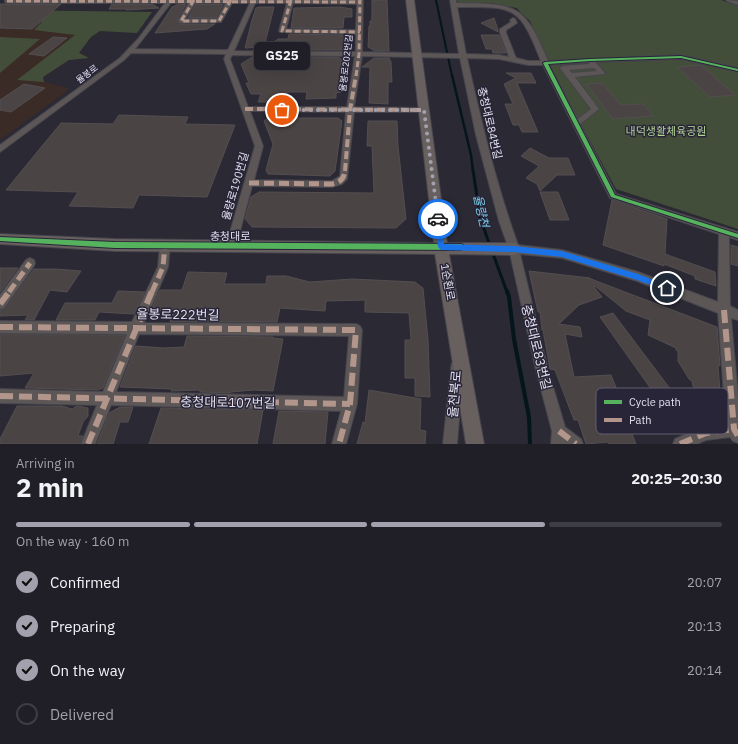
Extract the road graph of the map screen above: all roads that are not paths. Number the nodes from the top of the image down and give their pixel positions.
1 (8, 0) edge
2 (410, 0) edge
3 (729, 0) edge
4 (42, 1) edge
5 (76, 1) edge
6 (110, 1) edge
7 (145, 1) edge
8 (170, 1) edge
9 (193, 1) edge
10 (231, 1) edge
11 (253, 1) edge
12 (291, 1) edge
13 (360, 1) edge
14 (454, 3) edge
15 (738, 3) edge
16 (513, 20) dead end
17 (360, 32) junction
18 (132, 50) junction
19 (229, 52) junction
20 (359, 54) junction
21 (417, 55) junction
22 (462, 56) junction
23 (513, 60) junction
24 (590, 60) junction
25 (545, 63) junction
26 (738, 70) edge
27 (245, 109) junction
28 (350, 110) junction
29 (424, 110) junction
30 (576, 124) junction
31 (0, 149) edge
32 (249, 183) junction
33 (724, 231) junction
34 (738, 236) edge
35 (0, 239) edge
36 (165, 245) junction
37 (231, 246) junction
38 (441, 247) junction
39 (509, 249) junction
40 (30, 263) dead end
41 (0, 304) edge
42 (724, 310) junction
43 (738, 315) edge
44 (0, 327) edge
45 (135, 329) junction
46 (459, 344) junction
47 (6, 396) edge
48 (107, 399) junction
49 (350, 404) junction
50 (736, 432) edge
51 (704, 434) edge
52 (558, 438) edge
53 (88, 444) edge
54 (339, 444) edge
55 (450, 444) edge
56 (475, 444) edge
57 (576, 444) edge
58 (680, 444) edge

1 - 4 street
2 - 21 main road, 1순환로
3 - 15 street
4 - 5 street
5 - 6 street
6 - 7 street
7 - 8 street
8 - 9 street
8 - 18 street, 율봉로
9 - 10 street
9 - 10 street
10 - 11 street
11 - 12 street
11 - 19 street
12 - 13 street
12 - 17 street
13 - 17 street, 율봉로202번길
14 - 22 street, 충청대로84번길
14 - 25 street
16 - 23 street
17 - 20 street, 율봉로202번길
18 - 19 street
18 - 31 street, 율봉로
19 - 20 street
19 - 27 street, 율량로190번길
20 - 21 street
20 - 28 street, 율봉로202번길
21 - 22 street
21 - 29 main road, 1순환로
22 - 23 street
22 - 39 street, 충청대로84번길
23 - 25 street
24 - 25 street
24 - 26 street
24 - 30 street
25 - 30 street
27 - 28 street
27 - 32 street, 율량로190번길
28 - 29 street
28 - 32 street, 율봉로202번길
29 - 38 main road, 1순환로
30 - 33 street
32 - 37 street, 율량로190번길
33 - 34 street
33 - 42 street
35 - 36 main road, 충청대로
36 - 37 main road, 충청대로
36 - 45 street
37 - 38 main road, 충청대로
38 - 39 main road, 충청대로
38 - 46 main road, 1순환로
39 - 42 street
39 - 52 street, 충청대로83번길
40 - 41 street
42 - 43 street
42 - 50 street
44 - 45 street, 율봉로222번길
45 - 48 street
45 - 49 street, 율봉로222번길
46 - 55 street, 율천북로
46 - 56 main road, 1순환로
47 - 48 street, 충청대로107번길
48 - 49 street, 충청대로107번길
48 - 53 street
49 - 54 street
51 - 58 street
52 - 57 street

